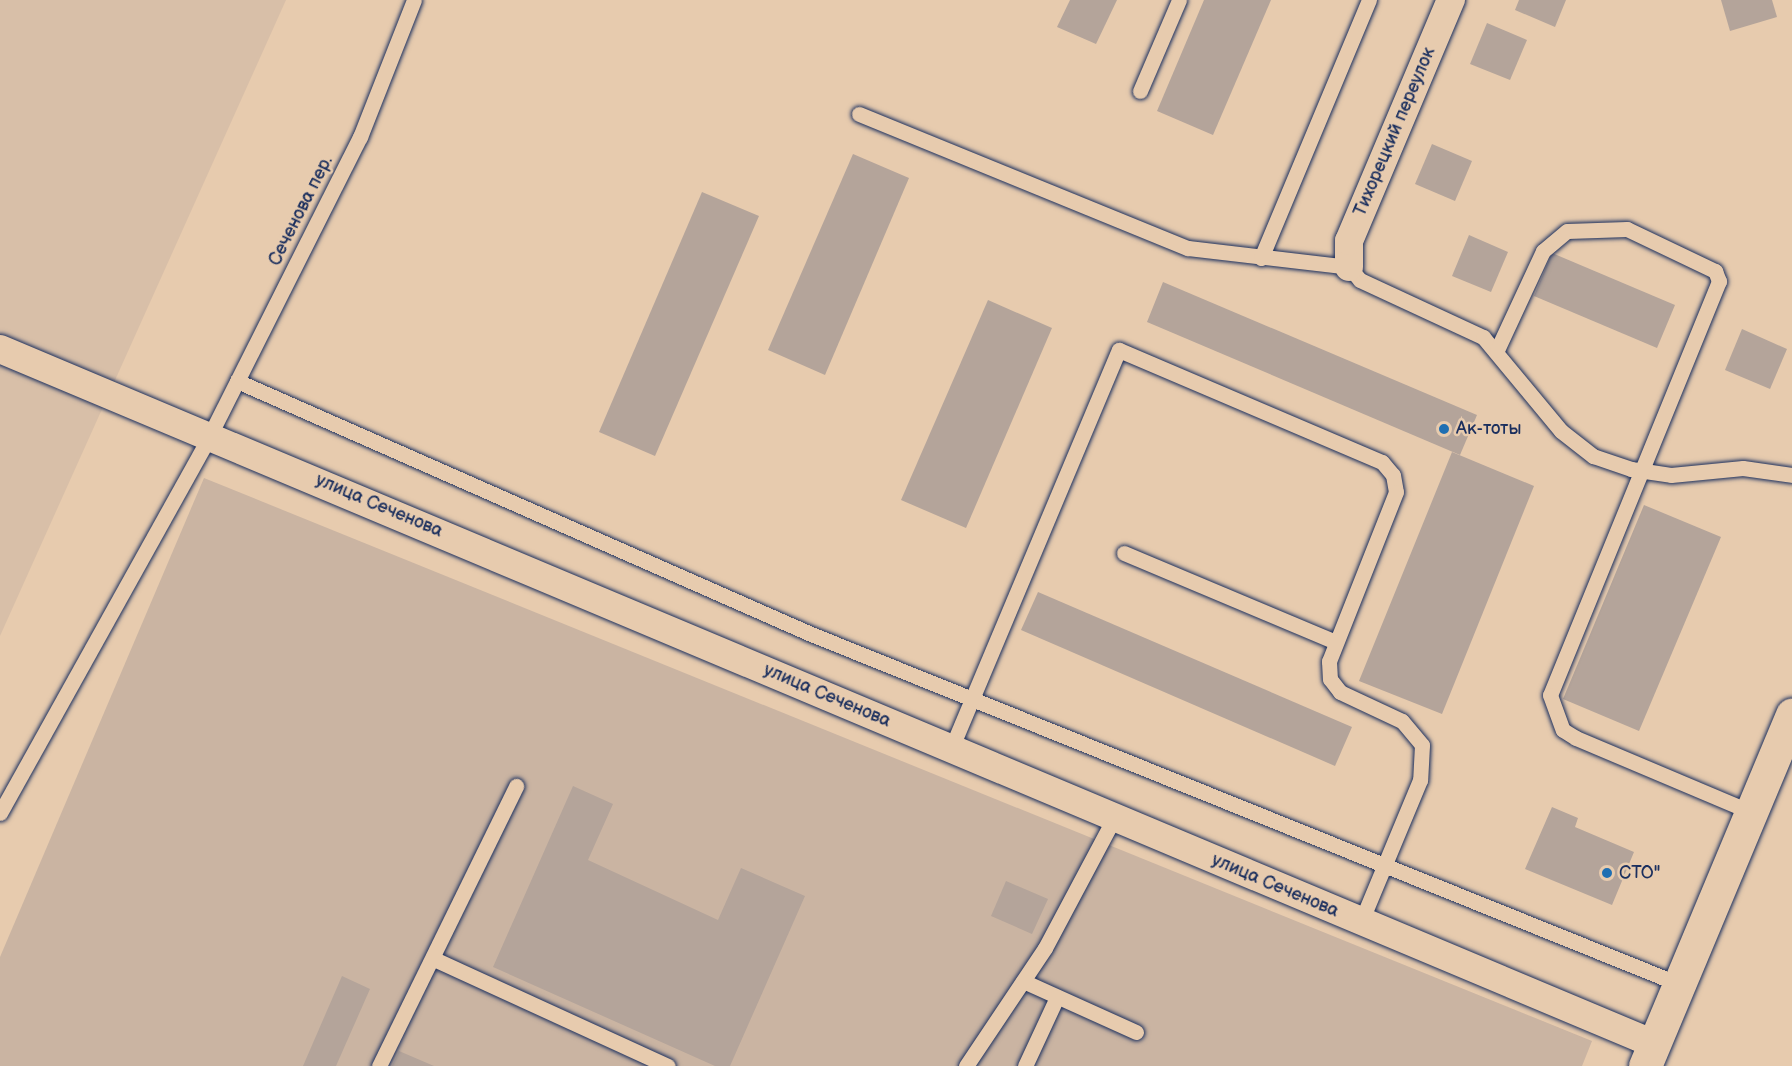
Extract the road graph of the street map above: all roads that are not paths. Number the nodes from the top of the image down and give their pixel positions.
1 (414, 0) edge
2 (1179, 0) edge
3 (1369, 0) edge
4 (1451, 0) edge
5 (1140, 91) dead end
6 (860, 114) dead end
7 (1261, 258) junction
8 (1349, 267) junction
9 (0, 349) edge
10 (1497, 350) junction
11 (237, 381) junction
12 (210, 435) junction
13 (1639, 471) junction
14 (1792, 475) edge
15 (1124, 554) dead end
16 (1333, 641) junction
17 (971, 700) junction
18 (1792, 714) edge
19 (951, 749) junction
20 (516, 786) dead end
21 (1751, 812) junction
22 (0, 813) edge
23 (1114, 818) junction
24 (1384, 866) junction
25 (1361, 922) junction
26 (434, 959) junction
27 (1023, 981) junction
28 (1678, 984) junction
29 (1057, 997) junction
30 (1136, 1032) dead end
31 (1649, 1055) edge
32 (380, 1066) edge
33 (668, 1066) edge
34 (966, 1066) edge
35 (1025, 1066) edge

1 - 11 lane, Сеченова пер.
2 - 5 lane
3 - 7 lane
4 - 8 street, Тихорецкий переулок
6 - 7 lane
7 - 8 lane
8 - 10 lane
9 - 12 street, улица Сеченова
10 - 13 lane
10 - 13 lane
11 - 12 lane, Сеченова пер.
11 - 17 lane
12 - 19 street, улица Сеченова
12 - 22 lane, Сеченова пер.
13 - 14 lane
13 - 21 lane
15 - 16 lane
16 - 17 lane
16 - 24 lane
17 - 19 lane
17 - 24 lane
18 - 21 highway
19 - 23 street, улица Сеченова
20 - 26 lane
21 - 28 highway
23 - 25 street, улица Сеченова
23 - 27 lane
24 - 25 lane
24 - 28 lane
25 - 31 street, улица Сеченова
26 - 32 lane
26 - 33 lane
27 - 29 lane
27 - 34 lane
28 - 31 highway
29 - 30 lane
29 - 35 lane

